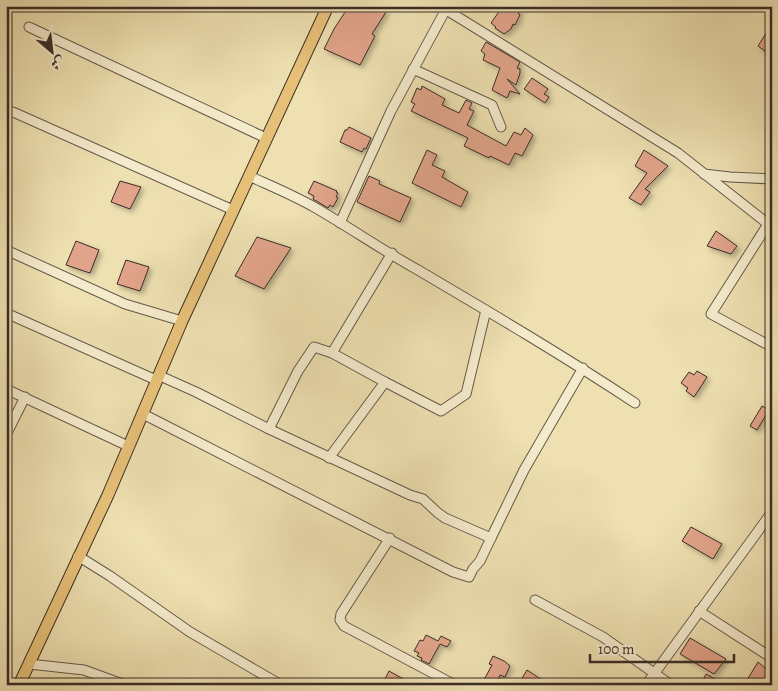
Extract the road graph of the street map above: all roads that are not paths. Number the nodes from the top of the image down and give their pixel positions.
1 (328, 6) edge
2 (443, 8) edge
3 (29, 27) dead end
4 (413, 69) junction
5 (13, 112) dead end
6 (501, 127) dead end
7 (266, 138) junction
8 (704, 174) junction
9 (249, 176) junction
10 (772, 179) edge
11 (233, 210) junction
12 (340, 223) junction
13 (6, 250) edge
14 (392, 253) junction
15 (486, 310) junction
16 (6, 312) edge
17 (182, 322) junction
18 (772, 347) edge
19 (332, 353) junction
20 (583, 368) junction
21 (157, 378) junction
22 (385, 382) junction
23 (6, 389) edge
24 (25, 397) junction
25 (635, 403) dead end
26 (142, 414) junction
27 (269, 430) junction
28 (6, 435) edge
29 (128, 446) junction
30 (329, 458) junction
31 (772, 512) edge
32 (390, 538) junction
33 (491, 538) junction
34 (78, 556) junction
35 (535, 600) dead end
36 (699, 611) junction
37 (772, 658) edge
38 (29, 664) junction
39 (654, 673) junction
40 (19, 685) edge
41 (125, 685) edge
42 (281, 685) edge
43 (455, 685) edge
44 (646, 685) edge
45 (671, 685) edge

1 - 7 main road
2 - 4 street
2 - 8 street
3 - 7 street
4 - 6 street
4 - 12 street
5 - 11 street
7 - 9 main road
8 - 10 street
8 - 18 street
9 - 11 main road
9 - 12 street
11 - 17 main road
12 - 14 street
13 - 17 street
14 - 15 street
14 - 19 street
15 - 20 street
15 - 22 street
16 - 21 street
17 - 21 main road
19 - 22 street
19 - 27 street
20 - 25 street
20 - 33 street
21 - 26 main road
21 - 27 street
22 - 30 street
23 - 24 street
24 - 28 street
24 - 29 street
26 - 29 main road
26 - 32 street
27 - 30 street
29 - 34 main road
30 - 33 street
31 - 36 street
32 - 33 street
32 - 43 street
34 - 38 main road
34 - 42 street
35 - 39 street
36 - 37 street
36 - 39 street
38 - 40 main road
38 - 41 street
39 - 44 street
39 - 45 street

